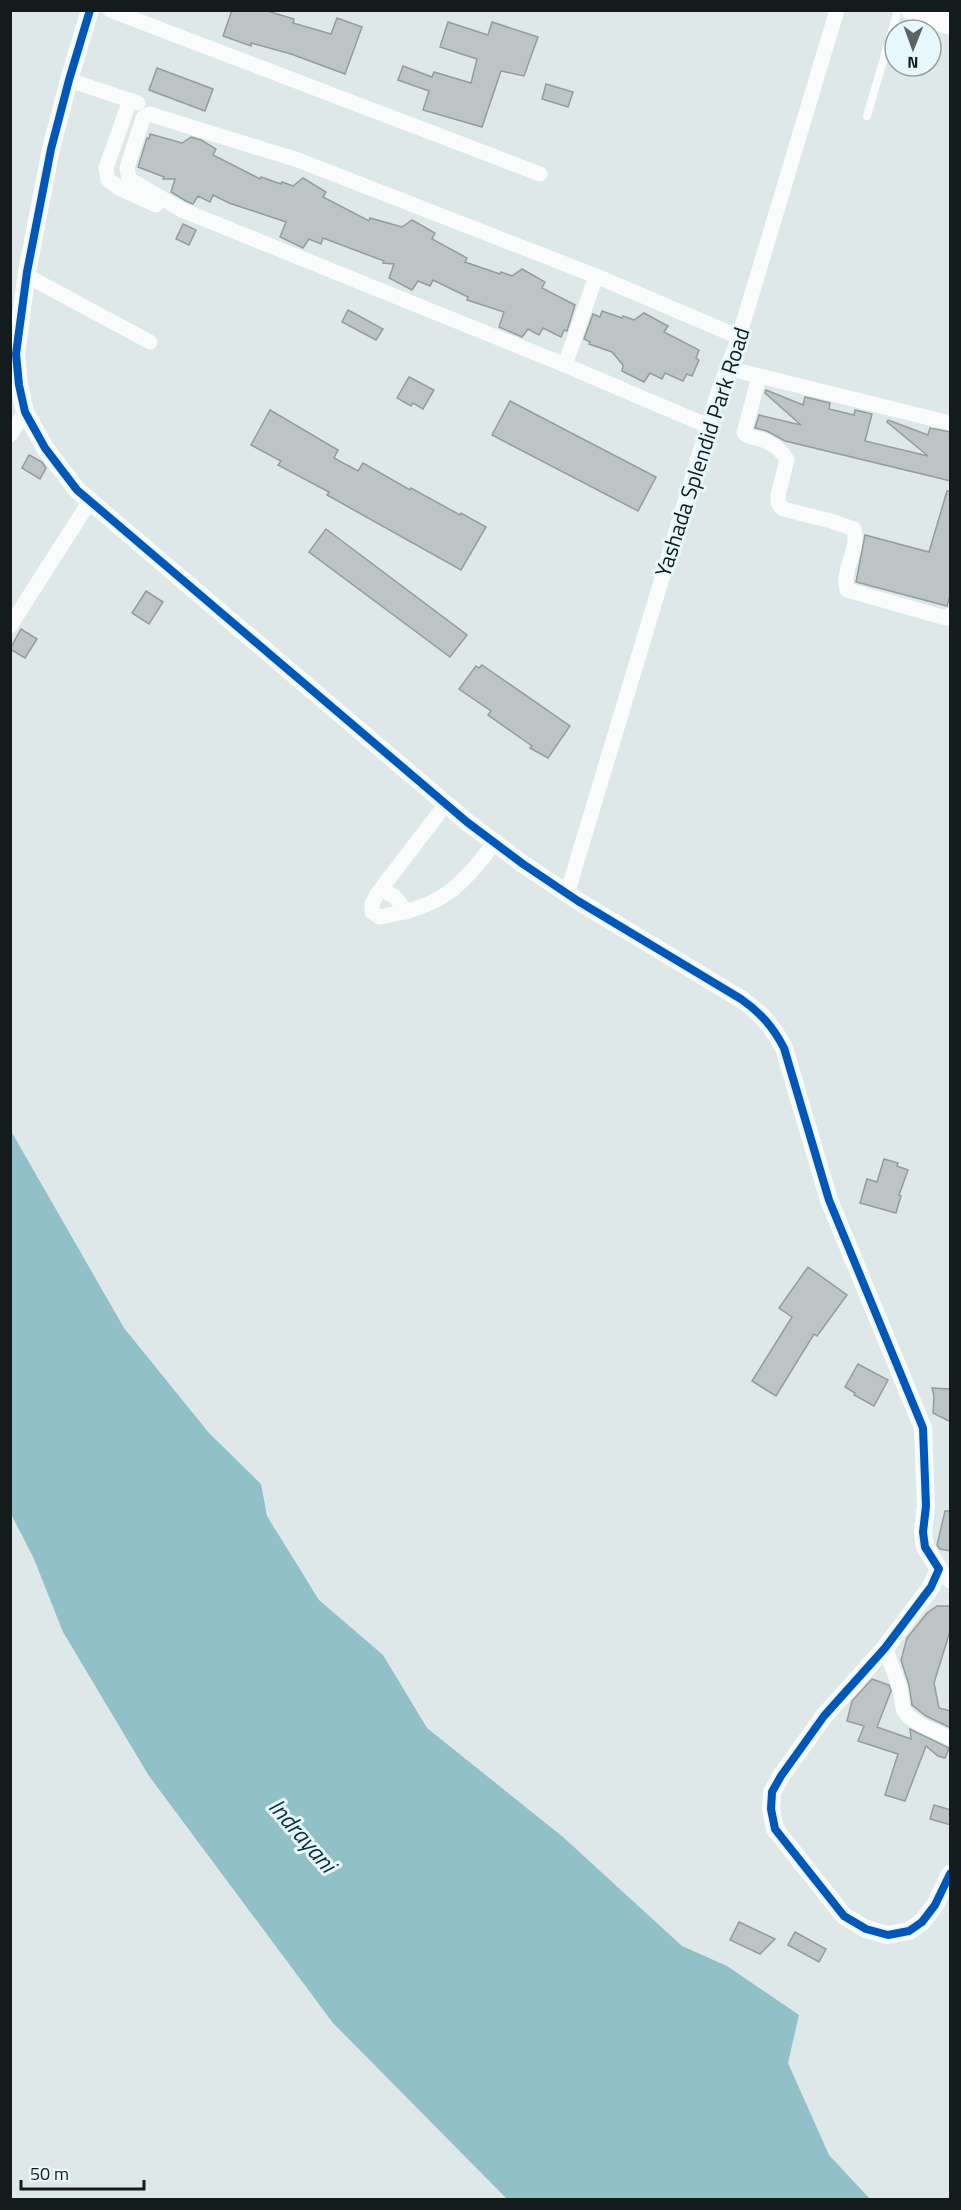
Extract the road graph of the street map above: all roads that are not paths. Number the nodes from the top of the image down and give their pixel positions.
1 (90, 10) edge
2 (110, 10) edge
3 (837, 10) edge
4 (898, 10) edge
5 (912, 10) edge
6 (951, 24) edge
7 (69, 80) junction
8 (867, 116) dead end
9 (540, 174) dead end
10 (182, 210) junction
11 (27, 276) junction
12 (596, 276) junction
13 (739, 338) junction
14 (150, 342) dead end
15 (565, 365) junction
16 (727, 368) junction
17 (759, 377) junction
18 (26, 412) junction
19 (951, 423) edge
20 (708, 426) junction
21 (10, 435) edge
22 (90, 501) junction
23 (951, 615) edge
24 (10, 626) edge
25 (446, 804) junction
26 (494, 843) junction
27 (381, 889) junction
28 (567, 894) junction
29 (407, 912) junction
30 (945, 1575) edge
31 (885, 1648) junction
32 (951, 1738) edge
33 (951, 1874) edge

1 - 7 street
2 - 9 street
3 - 13 street, Yashada Splendid Park Road
4 - 8 lane
5 - 6 main road
7 - 10 street
7 - 11 street
10 - 12 street
10 - 15 street
11 - 14 street
11 - 18 street
12 - 13 street
12 - 15 street
13 - 16 street, Yashada Splendid Park Road
15 - 20 street
16 - 17 street
16 - 20 street, Yashada Splendid Park Road
17 - 19 street
17 - 23 street
18 - 21 street
18 - 22 street
20 - 28 street, Yashada Splendid Park Road
22 - 24 street
22 - 25 street
25 - 26 street
25 - 27 street
26 - 28 street
26 - 29 street
27 - 29 street
27 - 29 street
28 - 30 street
30 - 31 street
31 - 32 street
31 - 33 street

